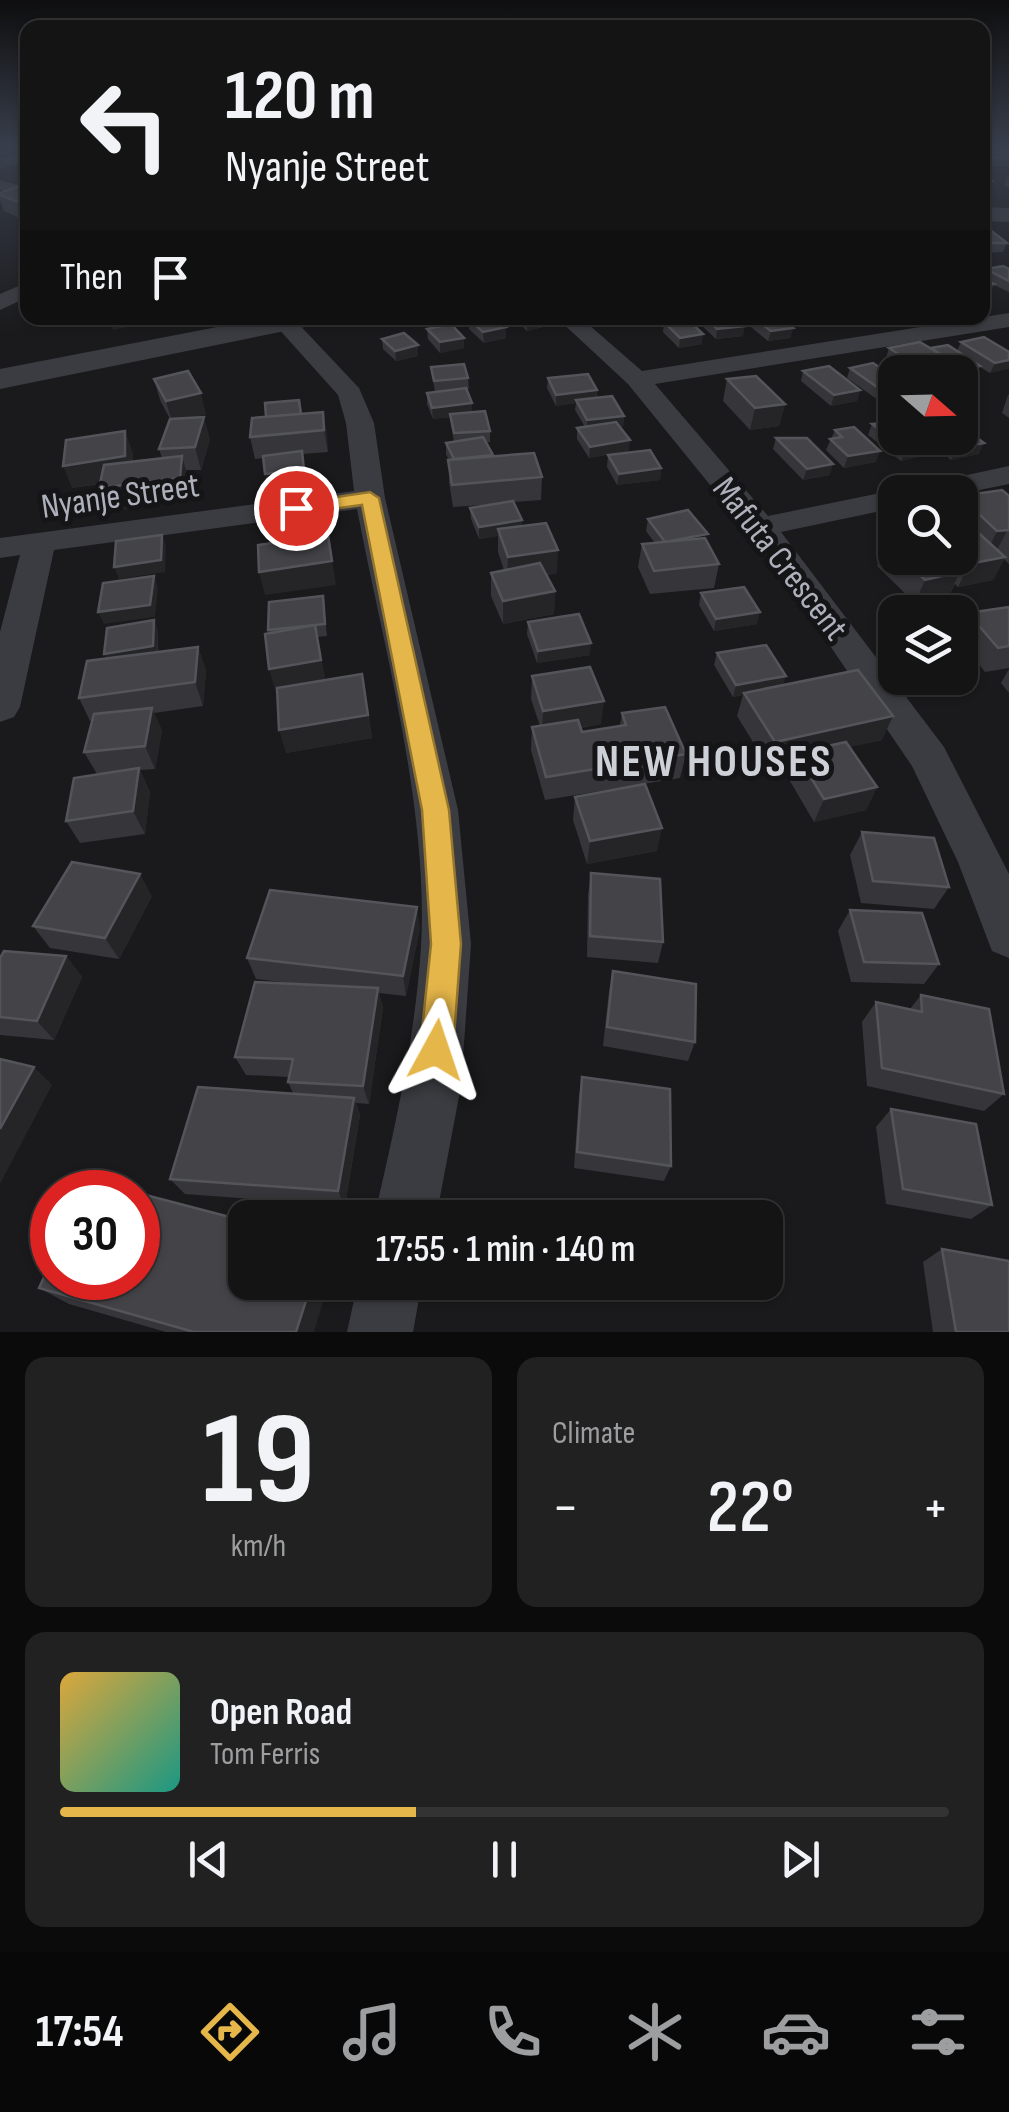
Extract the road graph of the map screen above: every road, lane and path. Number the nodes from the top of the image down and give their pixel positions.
1 (270, 325) edge
2 (299, 325) edge
3 (576, 325) edge
4 (978, 325) edge
5 (0, 379) edge
6 (637, 380) junction
7 (1009, 476) edge
8 (978, 482) edge
9 (370, 498) junction
10 (878, 503) edge
11 (761, 527) junction
12 (39, 545) junction
13 (0, 548) edge
14 (0, 707) edge
15 (1009, 934) edge
16 (408, 1200) edge
17 (386, 1300) edge
18 (380, 1332) edge

1 - 5 street
2 - 9 street
3 - 6 street, Mafuta Crescent
4 - 6 street
6 - 11 street, Mafuta Crescent
7 - 8 street
9 - 12 street, Nyanje Street
9 - 16 street
10 - 11 street
11 - 15 street, Mafuta Crescent
12 - 13 street, Nyanje Street
12 - 14 street
17 - 18 street

